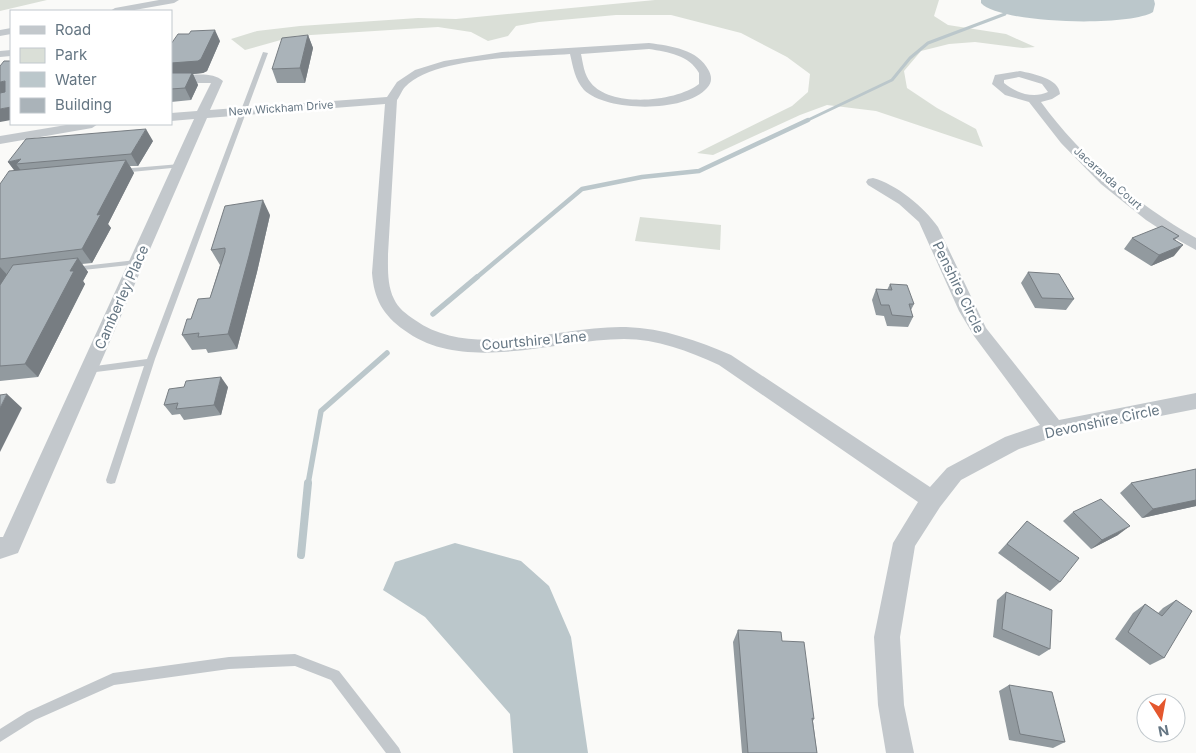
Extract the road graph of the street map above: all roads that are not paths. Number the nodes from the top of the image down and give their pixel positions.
1 (174, 0) edge
2 (121, 10) edge
3 (575, 51) junction
4 (265, 53) dead end
5 (172, 80) edge
6 (1033, 98) dead end
7 (392, 100) junction
8 (243, 111) junction
9 (204, 114) junction
10 (172, 117) edge
11 (86, 125) edge
12 (0, 140) edge
13 (180, 166) junction
14 (112, 172) edge
15 (873, 182) dead end
16 (1196, 245) edge
17 (136, 262) junction
18 (69, 270) edge
19 (150, 362) junction
20 (88, 370) junction
21 (1196, 401) edge
22 (1054, 429) junction
23 (111, 480) dead end
24 (932, 500) junction
25 (0, 548) edge
26 (0, 736) edge
27 (394, 753) edge
28 (900, 753) edge

1 - 2 street
3 - 3 street
3 - 7 street
4 - 8 lane
5 - 9 street, Camberley Place
6 - 16 street, Jacaranda Court
7 - 8 street, New Wickham Drive
7 - 24 street, Courtshire Lane
8 - 9 street, New Wickham Drive
8 - 19 lane
9 - 10 street, New Wickham Drive
9 - 13 street, Camberley Place
11 - 12 street
13 - 14 lane
13 - 17 street, Camberley Place
15 - 22 street, Penshire Circle
17 - 18 lane
17 - 20 street, Camberley Place
19 - 20 lane
19 - 23 lane
20 - 25 street, Camberley Place
21 - 22 street, Devonshire Circle
22 - 24 street, Devonshire Circle
24 - 28 street, Devonshire Circle
26 - 27 lane

